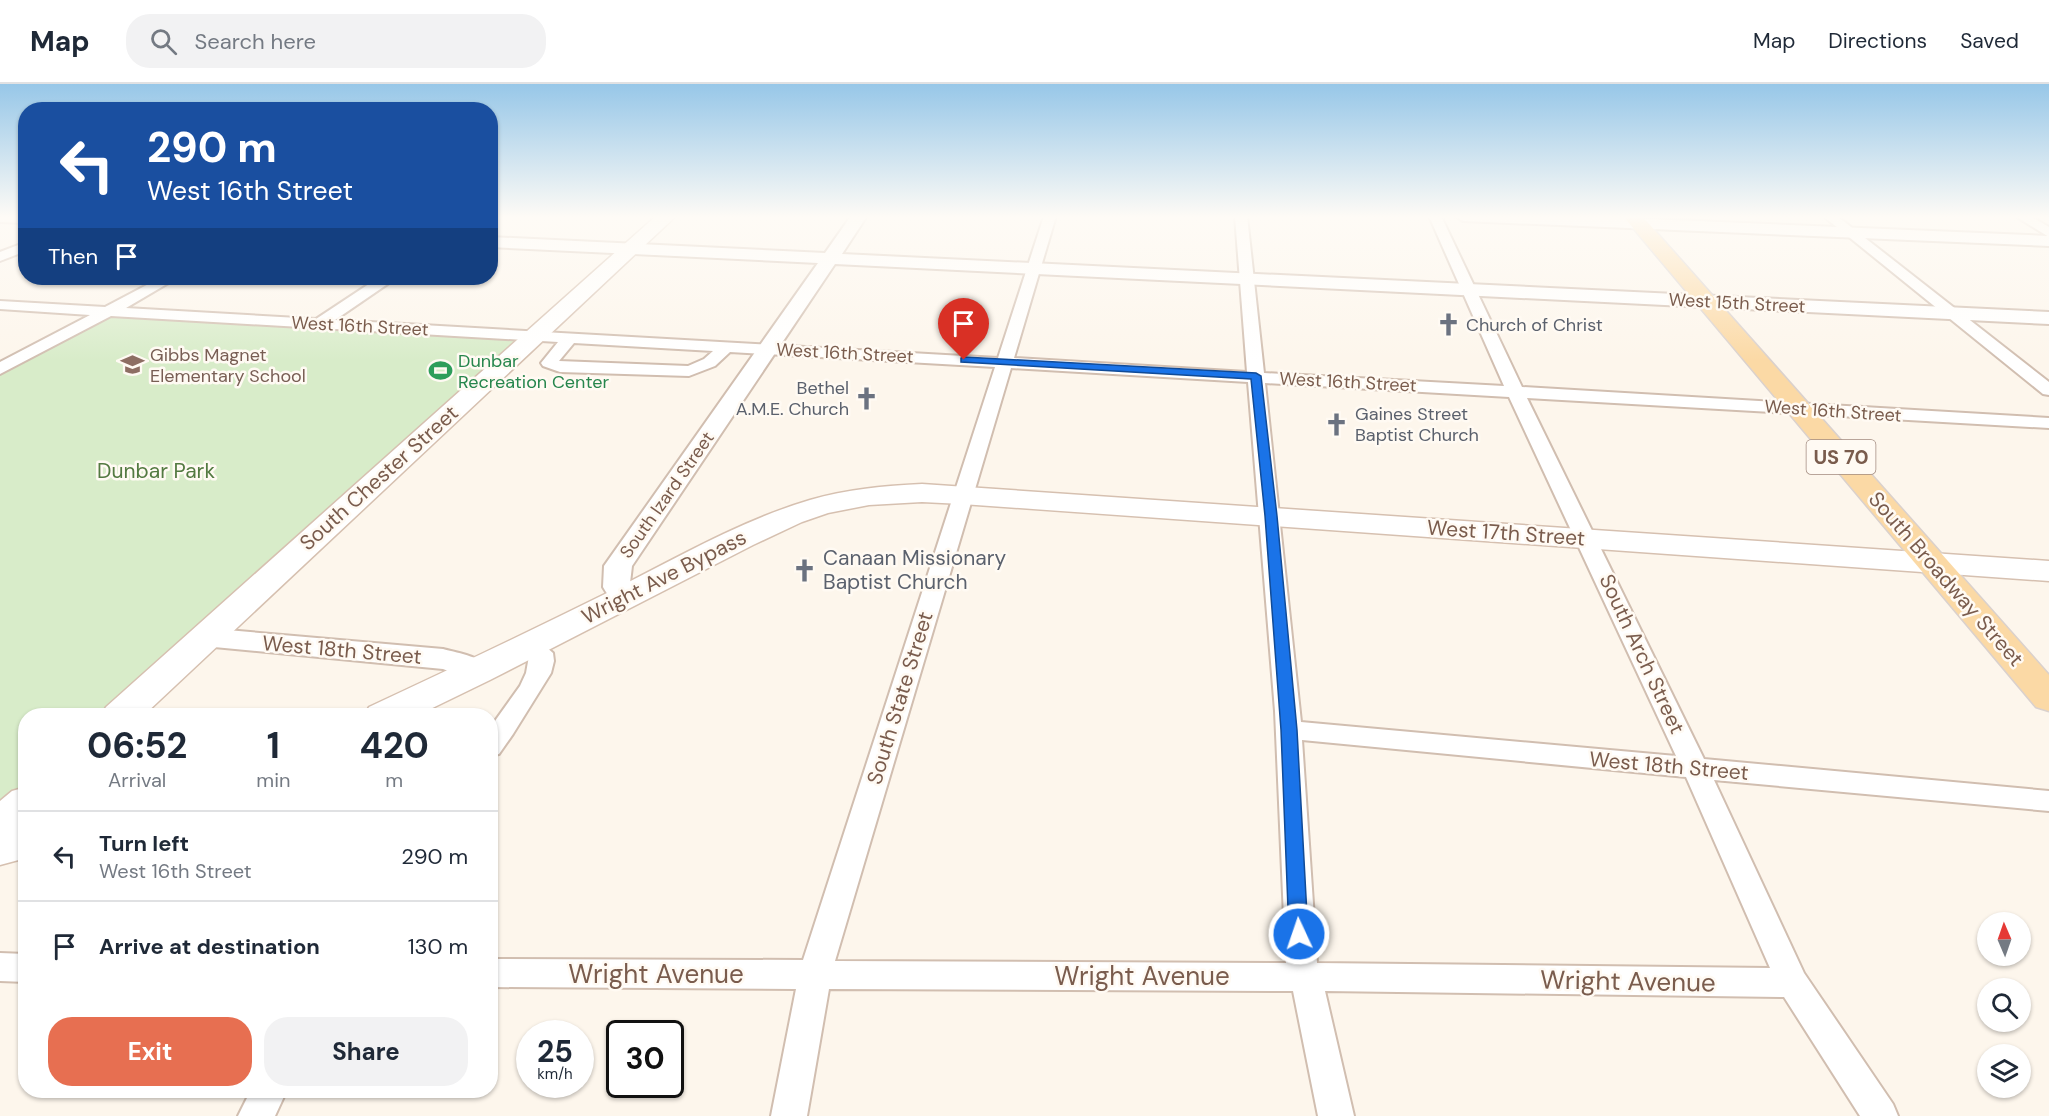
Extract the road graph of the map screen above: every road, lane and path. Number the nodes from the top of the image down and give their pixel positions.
1 (614, 264) edge
2 (824, 264) edge
3 (946, 264) edge
4 (1035, 264) edge
5 (1246, 264) edge
6 (1457, 264) edge
7 (1675, 264) edge
8 (1890, 264) edge
9 (1034, 268) junction
10 (1247, 279) junction
11 (157, 285) edge
12 (377, 285) edge
13 (1469, 290) junction
14 (1706, 302) junction
15 (0, 304) edge
16 (107, 311) junction
17 (1952, 313) junction
18 (2049, 318) edge
19 (320, 323) junction
20 (536, 336) junction
21 (570, 338) junction
22 (725, 347) junction
23 (767, 348) junction
24 (1004, 363) junction
25 (0, 369) edge
26 (1256, 376) junction
27 (2049, 390) edge
28 (1515, 392) junction
29 (1799, 408) junction
30 (2049, 423) edge
31 (962, 495) junction
32 (1271, 516) junction
33 (1588, 538) junction
34 (1932, 562) junction
35 (2049, 571) edge
36 (625, 597) junction
37 (204, 638) junction
38 (530, 645) junction
39 (477, 672) junction
40 (2049, 698) edge
41 (128, 708) edge
42 (399, 708) edge
43 (1289, 730) junction
44 (498, 736) edge
45 (1695, 768) junction
46 (2049, 801) edge
47 (18, 809) edge
48 (0, 825) edge
49 (18, 843) edge
50 (0, 848) edge
51 (0, 967) edge
52 (18, 968) edge
53 (498, 973) edge
54 (815, 974) junction
55 (1305, 977) junction
56 (1793, 983) junction
57 (266, 1098) edge
58 (256, 1116) edge
59 (789, 1116) edge
60 (1336, 1116) edge
61 (1880, 1116) edge

1 - 20 main road, South Chester Street
2 - 23 street, South Izard Street
3 - 9 street, West 15th Street
4 - 9 street, South State Street
5 - 10 street
6 - 13 street, South Arch Street
7 - 14 main road, South Broadway Street / US 70
8 - 17 street
9 - 10 street, West 15th Street
9 - 24 street, South State Street
10 - 13 street, West 15th Street
10 - 26 street
11 - 16 street
12 - 19 street
13 - 14 street, West 15th Street
13 - 28 street, South Arch Street
14 - 17 street, West 15th Street
14 - 29 main road, South Broadway Street / US 70
15 - 16 street, West 16th Street
16 - 19 street, West 16th Street
16 - 25 street
17 - 18 street, West 15th Street
17 - 27 street
19 - 20 street, West 16th Street
20 - 21 street, West 16th Street
20 - 37 main road, South Chester Street
21 - 22 street, West 16th Street
21 - 22 street
22 - 23 street, West 16th Street
23 - 24 street, West 16th Street
23 - 36 street, South Izard Street
24 - 26 street, West 16th Street
24 - 31 street, South State Street
26 - 28 street, West 16th Street
26 - 32 street
28 - 29 street, West 16th Street
28 - 33 street, South Arch Street
29 - 30 street, West 16th Street
29 - 34 main road, South Broadway Street / US 70
31 - 32 main road, West 17th Street
31 - 36 main road, Wright Ave Bypass
31 - 54 street, South State Street
32 - 33 main road, West 17th Street
32 - 43 street
33 - 34 main road, West 17th Street
33 - 45 street, South Arch Street
34 - 35 main road, West 17th Street
34 - 40 main road, South Broadway Street / US 70
36 - 38 main road, Wright Ave Bypass
37 - 39 street, West 18th Street
37 - 41 main road, South Chester Street
38 - 39 main road, Wright Ave Bypass
38 - 44 street
39 - 42 main road, Wright Ave Bypass
43 - 45 street, West 18th Street
43 - 55 street
45 - 46 street, West 18th Street
45 - 56 street, South Arch Street
47 - 48 main road
49 - 50 main road
51 - 52 street
53 - 54 street, Wright Avenue
54 - 55 street, Wright Avenue
54 - 59 street, South State Street
55 - 56 street, Wright Avenue
55 - 60 street
56 - 61 street, South Arch Street
57 - 58 street

